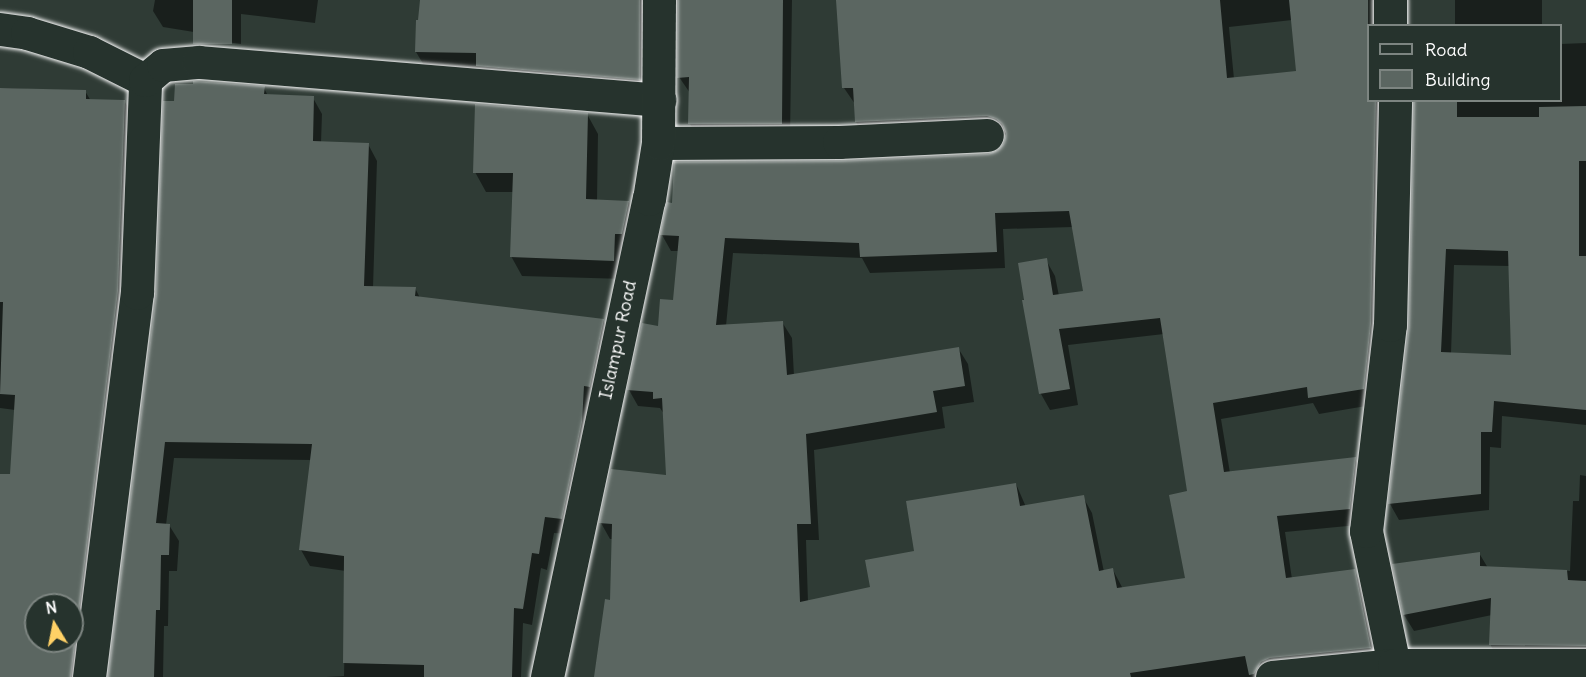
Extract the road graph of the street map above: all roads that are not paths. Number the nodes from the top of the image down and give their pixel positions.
1 (659, 0) edge
2 (1390, 0) edge
3 (1390, 24) edge
4 (0, 29) edge
5 (145, 80) junction
6 (659, 100) junction
7 (1395, 102) edge
8 (987, 135) dead end
9 (658, 143) junction
10 (1394, 665) junction
11 (1586, 665) edge
12 (89, 677) edge
13 (547, 677) edge
14 (1272, 677) edge

1 - 6 street, Islampur Road
2 - 3 street
4 - 5 street
5 - 6 street
5 - 12 street
6 - 9 street, Islampur Road
7 - 10 street
8 - 9 street
9 - 13 street, Islampur Road
10 - 11 street
10 - 14 street

